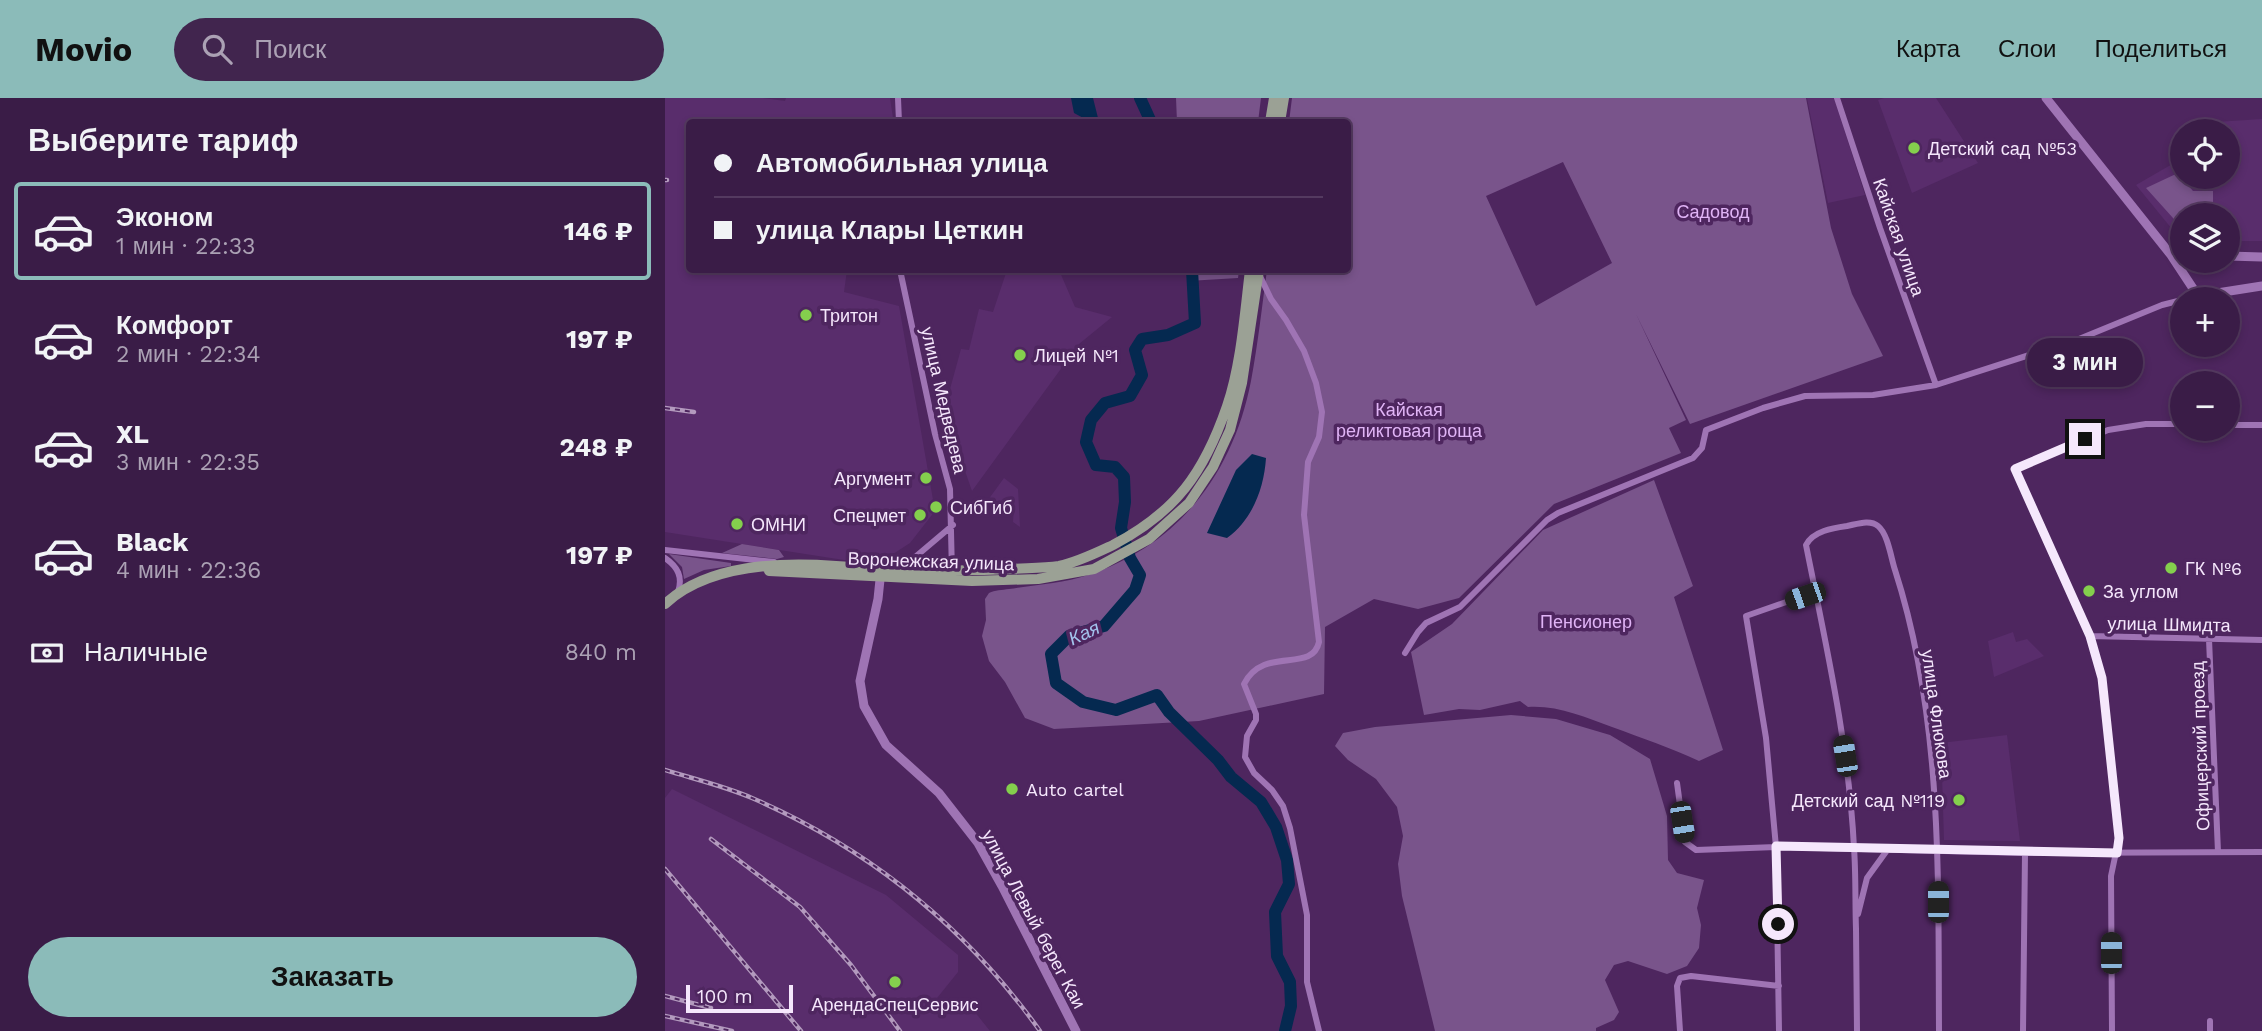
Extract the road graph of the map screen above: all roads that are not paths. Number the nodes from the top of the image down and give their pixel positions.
1 (898, 98) edge
2 (1274, 98) edge
3 (1284, 98) edge
4 (1837, 98) edge
5 (2046, 98) edge
6 (898, 119) edge
7 (1270, 119) edge
8 (1280, 119) edge
9 (2170, 254) edge
10 (2240, 256) edge
11 (2262, 257) edge
12 (901, 273) edge
13 (1254, 273) edge
14 (1256, 273) edge
15 (1258, 273) edge
16 (2262, 286) edge
17 (2240, 289) edge
18 (2170, 303) edge
19 (1936, 385) junction
20 (2170, 424) edge
21 (2240, 425) edge
22 (2262, 425) edge
23 (953, 525) junction
24 (665, 550) edge
25 (728, 557) junction
26 (665, 558) edge
27 (790, 563) junction
28 (748, 570) junction
29 (900, 570) junction
30 (881, 573) junction
31 (952, 575) junction
32 (1815, 592) junction
33 (678, 593) junction
34 (665, 604) edge
35 (2090, 636) junction
36 (2209, 639) junction
37 (2262, 640) edge
38 (1405, 653) dead end
39 (1677, 783) dead end
40 (1776, 846) junction
41 (1854, 848) junction
42 (1888, 849) junction
43 (1938, 850) junction
44 (2218, 852) junction
45 (2262, 852) edge
46 (2025, 853) junction
47 (2117, 853) junction
48 (1856, 929) junction
49 (1779, 986) junction
50 (2210, 1021) dead end
51 (1076, 1031) edge
52 (1318, 1031) edge
53 (1680, 1031) edge
54 (1779, 1031) edge
55 (1857, 1031) edge
56 (1939, 1031) edge
57 (2023, 1031) edge
58 (2112, 1031) edge
59 (2210, 1031) edge

1 - 6 street
2 - 7 main road
3 - 8 main road
4 - 19 street, Кайская улица
5 - 9 street
10 - 11 street
12 - 23 street, улица Медведева
13 - 31 main road, Воронежская улица
14 - 31 main road, Воронежская улица
15 - 52 street
16 - 17 street
18 - 19 street
19 - 38 street
20 - 35 street, улица Шмидта
21 - 22 street
23 - 29 street
23 - 31 street, улица Медведева
24 - 25 street
25 - 27 street
25 - 28 street
26 - 33 street
27 - 28 main road, Воронежская улица
27 - 30 main road, Воронежская улица
28 - 30 main road, Воронежская улица
28 - 33 main road
29 - 30 main road, Воронежская улица
29 - 31 main road, Воронежская улица
30 - 31 main road, Воронежская улица
30 - 51 street, улица Левый берег Каи
32 - 40 street
32 - 41 street
32 - 43 street, улица Флюкова
33 - 34 main road
35 - 36 street, улица Шмидта
35 - 47 street
36 - 37 street, улица Шмидта
36 - 44 street, Офицерский проезд
39 - 40 street
40 - 41 street
40 - 49 street
41 - 42 street
41 - 48 street
42 - 43 street
42 - 48 street
43 - 46 street
43 - 56 street, улица Флюкова
44 - 45 street
44 - 47 street
46 - 47 street
46 - 57 street
47 - 58 street
48 - 55 street
49 - 53 street
49 - 54 street
50 - 59 street

